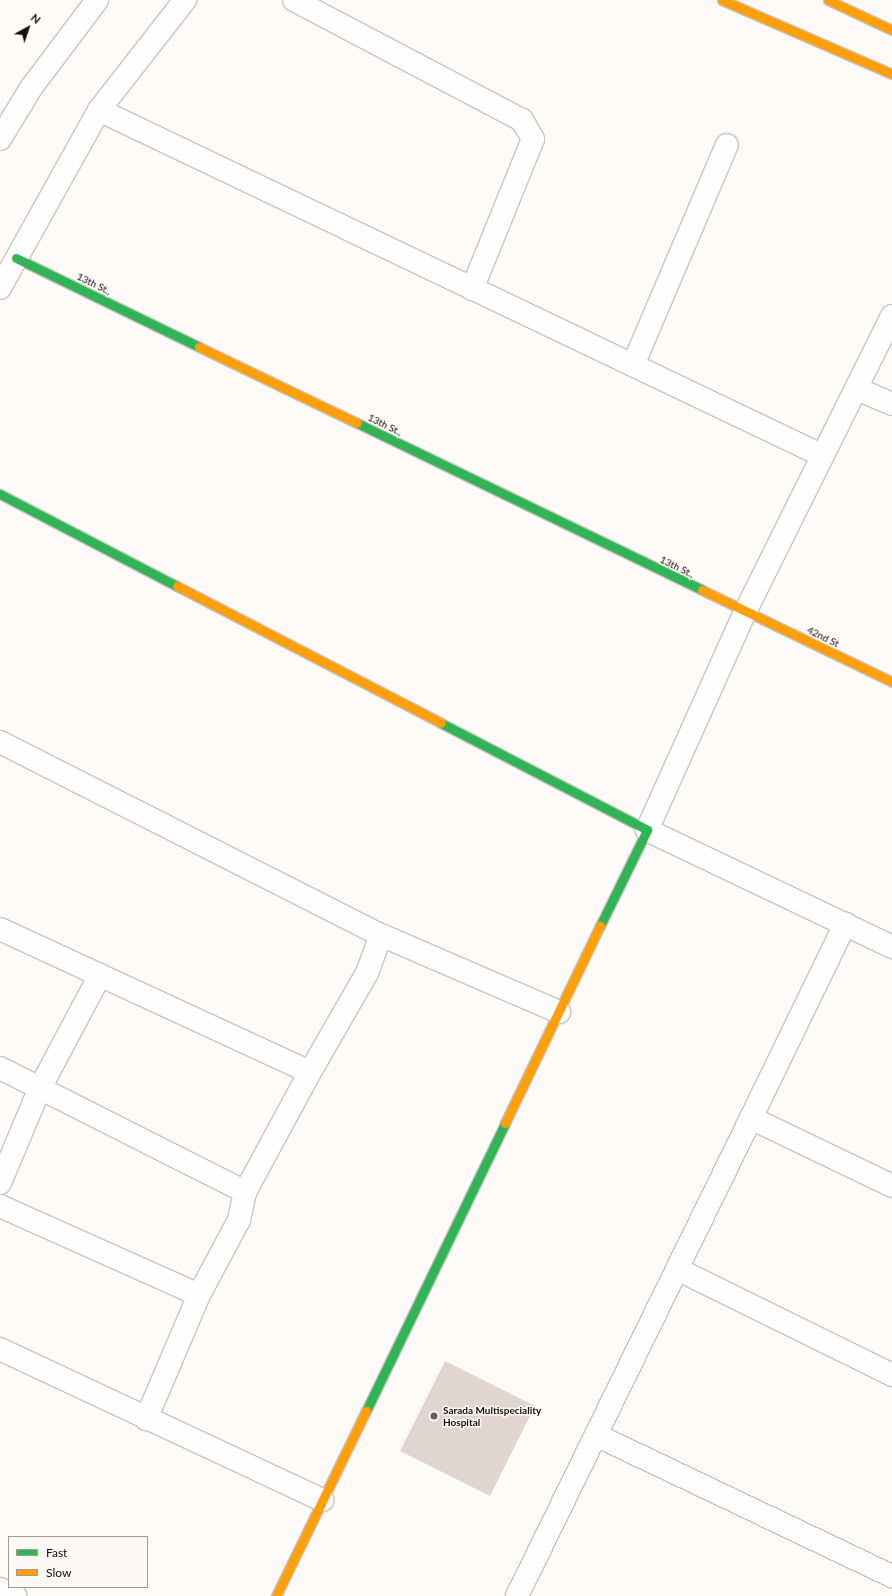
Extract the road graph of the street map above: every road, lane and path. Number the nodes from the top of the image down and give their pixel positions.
1 (97, 0) edge
2 (185, 0) edge
3 (294, 0) edge
4 (722, 0) edge
5 (828, 0) edge
6 (892, 30) edge
7 (892, 74) edge
8 (98, 110) junction
9 (0, 139) edge
10 (727, 145) dead end
11 (16, 258) junction
12 (0, 288) edge
13 (472, 289) junction
14 (892, 316) edge
15 (633, 366) junction
16 (857, 389) junction
17 (892, 404) edge
18 (821, 456) junction
19 (0, 494) edge
20 (745, 612) junction
21 (892, 682) edge
22 (0, 742) edge
23 (648, 830) junction
24 (845, 924) junction
25 (0, 929) edge
26 (381, 935) junction
27 (892, 947) edge
28 (100, 975) junction
29 (559, 1012) junction
30 (0, 1068) edge
31 (310, 1072) junction
32 (40, 1088) junction
33 (750, 1118) junction
34 (0, 1183) edge
35 (892, 1186) edge
36 (245, 1192) junction
37 (0, 1206) edge
38 (677, 1269) junction
39 (199, 1295) junction
40 (0, 1349) edge
41 (892, 1375) edge
42 (146, 1420) junction
43 (596, 1435) junction
44 (322, 1500) junction
45 (892, 1576) edge
46 (0, 1589) edge
47 (15, 1596) edge
48 (276, 1596) edge
49 (518, 1596) edge

1 - 9 street
2 - 8 street
3 - 13 street
4 - 7 main road
5 - 6 main road
8 - 11 street
8 - 13 street
10 - 15 street
11 - 12 street
11 - 20 main road, 13th St.,
13 - 15 street
14 - 16 street
15 - 18 street
16 - 17 street
16 - 18 street
18 - 20 street
19 - 23 main road
20 - 21 main road, 42nd St
20 - 23 street
22 - 26 street
23 - 24 street
23 - 29 main road
24 - 27 street
24 - 33 street
25 - 28 street
26 - 29 street
26 - 31 street
28 - 31 street
28 - 32 street
29 - 44 main road
30 - 32 street
31 - 36 street
32 - 34 street
32 - 36 street
33 - 35 street
33 - 38 street
36 - 39 street
37 - 39 street
38 - 41 street
38 - 43 street
39 - 42 street
40 - 42 street
42 - 44 street
43 - 45 street
43 - 49 street
44 - 48 main road
46 - 47 street

